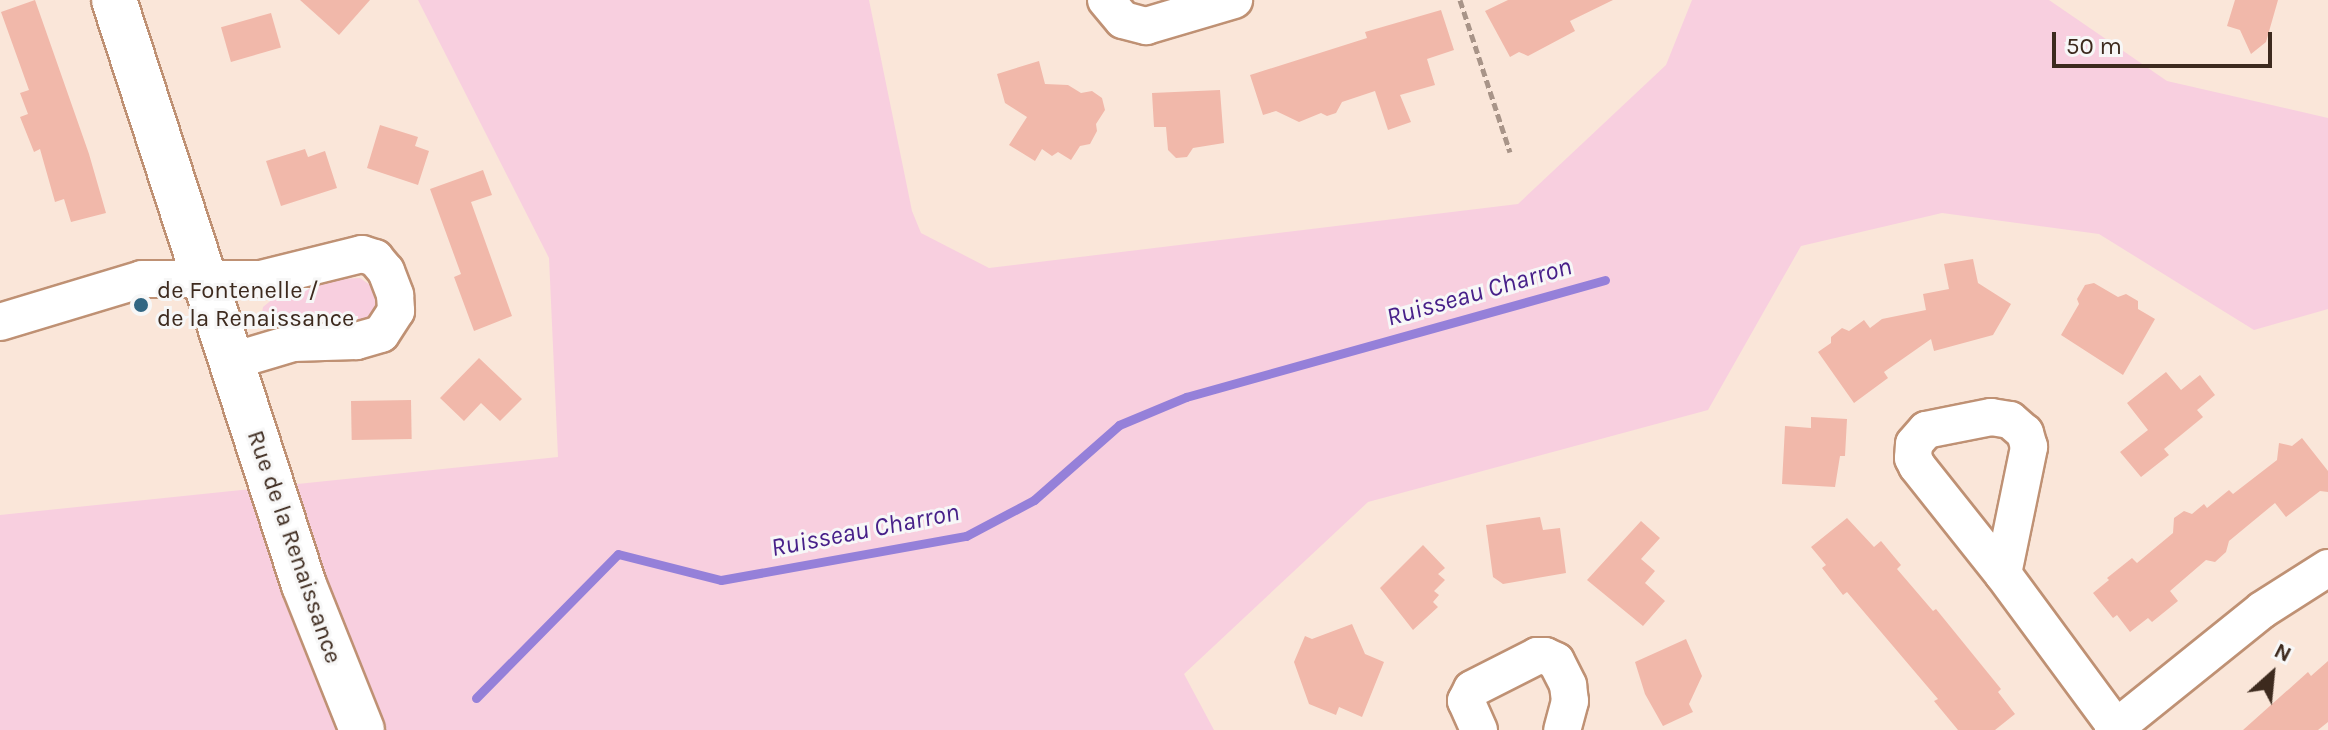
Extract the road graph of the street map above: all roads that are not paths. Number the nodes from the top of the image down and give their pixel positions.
1 (114, 0) edge
2 (1106, 0) edge
3 (1234, 0) edge
4 (205, 279) junction
5 (0, 322) edge
6 (233, 361) junction
7 (2328, 568) edge
8 (2003, 574) dead end
9 (2114, 729) edge
10 (362, 730) edge
11 (1479, 730) edge
12 (1562, 730) edge

1 - 4 street, Rue de la Renaissance
2 - 3 street
4 - 5 street
4 - 6 street, Rue de la Renaissance
4 - 6 street
6 - 10 street, Rue de la Renaissance
7 - 9 street
8 - 9 street
11 - 12 street

